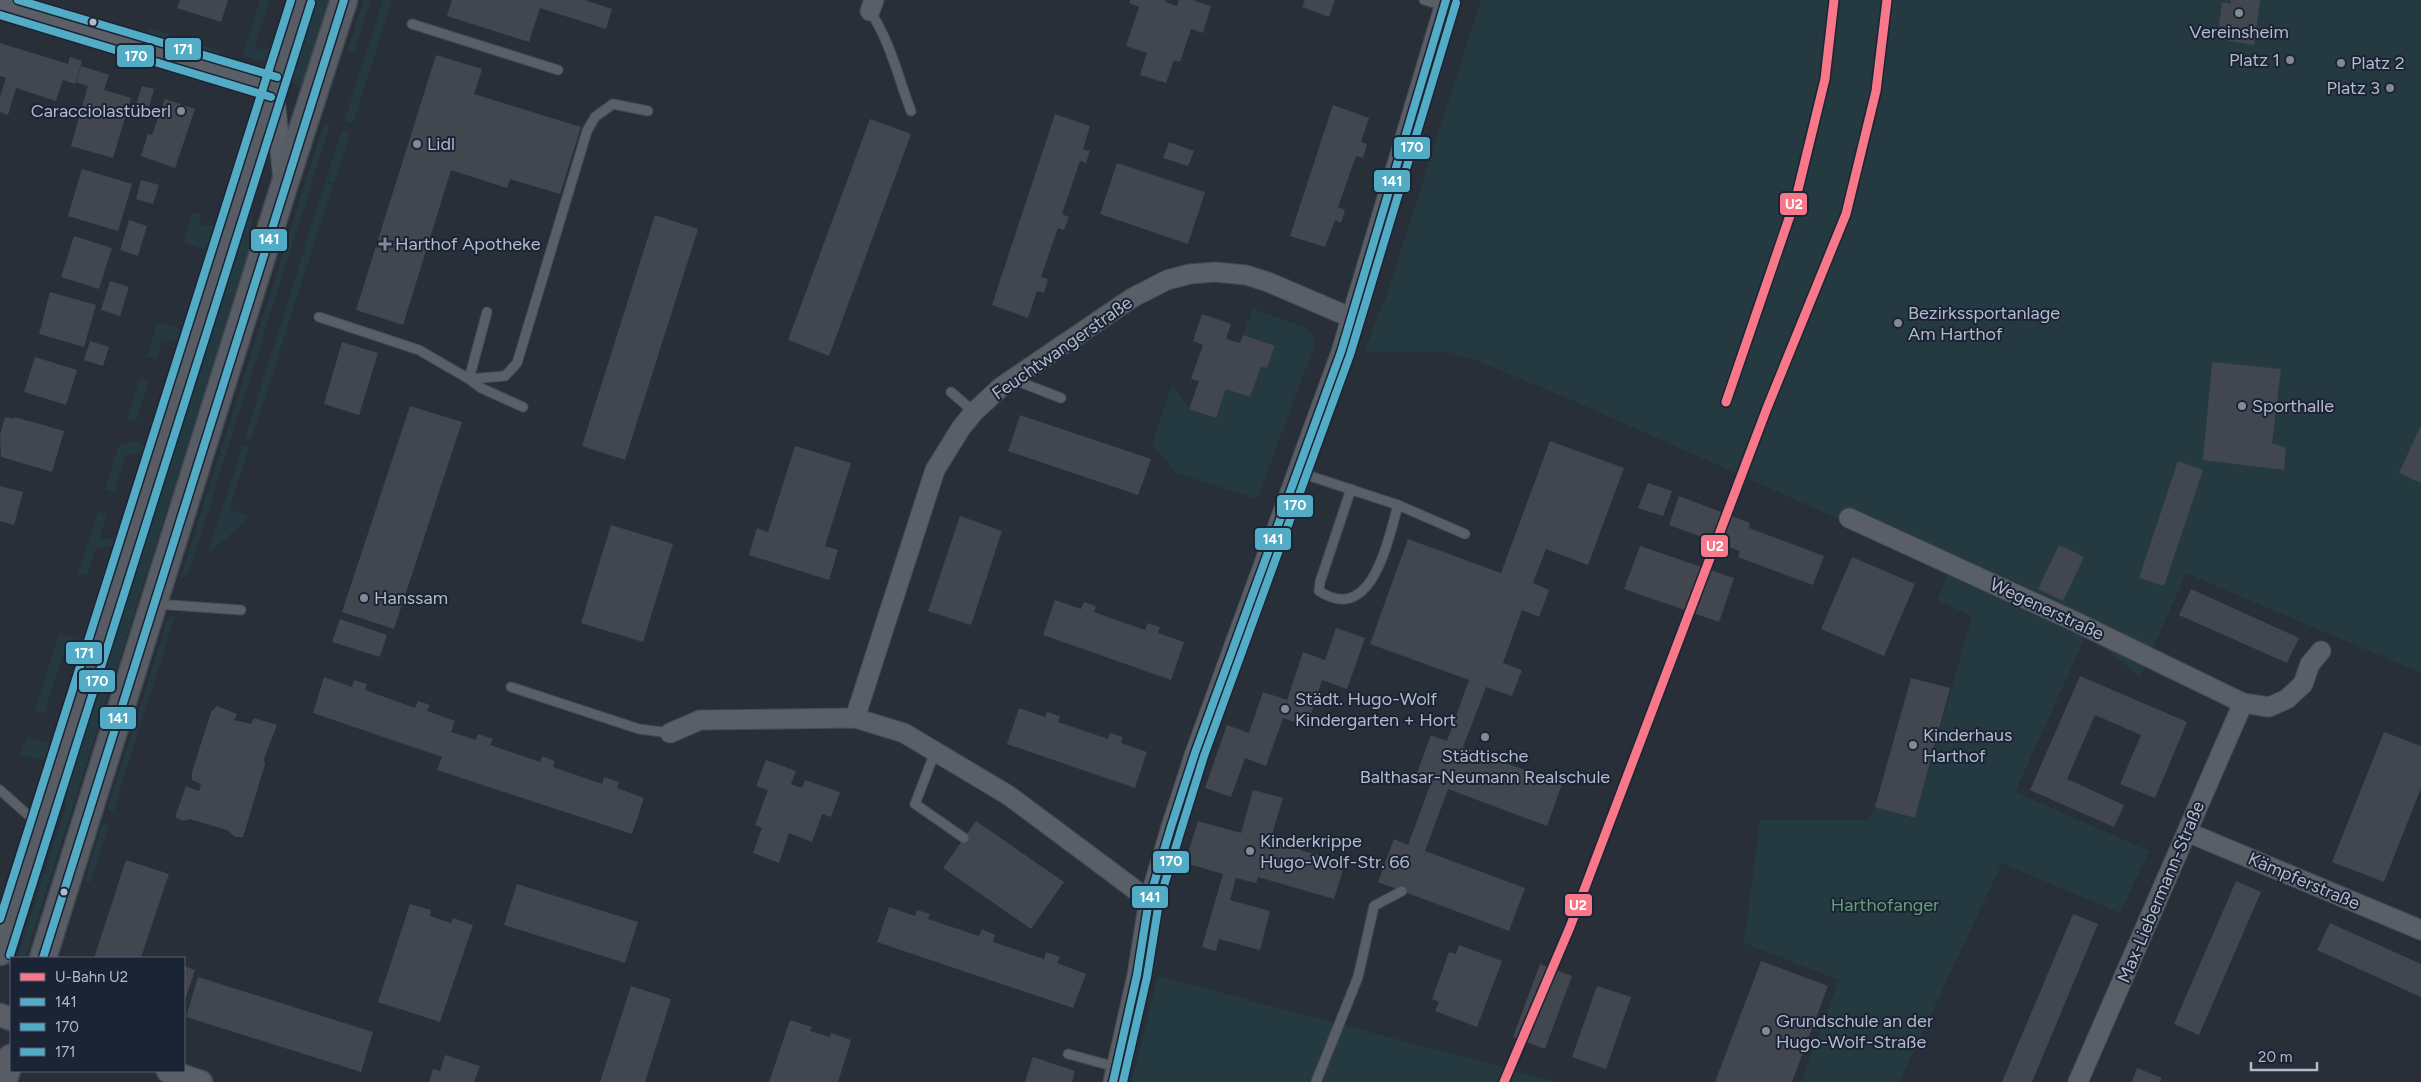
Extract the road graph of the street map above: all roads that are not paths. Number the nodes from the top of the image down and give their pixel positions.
1 (302, 0) edge
2 (344, 0) edge
3 (1424, 0) edge
4 (1446, 3) edge
5 (0, 5) edge
6 (872, 5) edge
7 (412, 24) dead end
8 (558, 70) dead end
9 (274, 87) junction
10 (648, 111) dead end
11 (911, 111) dead end
12 (284, 186) junction
13 (487, 312) dead end
14 (319, 317) dead end
15 (1352, 318) junction
16 (469, 379) junction
17 (1012, 379) junction
18 (951, 392) dead end
19 (1061, 398) dead end
20 (523, 407) dead end
21 (974, 412) junction
22 (1298, 472) junction
23 (1351, 489) junction
24 (1398, 506) junction
25 (1849, 518) dead end
26 (1465, 534) dead end
27 (154, 604) junction
28 (241, 610) dead end
29 (2321, 651) dead end
30 (511, 687) dead end
31 (2243, 702) junction
32 (855, 718) junction
33 (670, 733) joint
34 (935, 752) junction
35 (0, 790) edge
36 (40, 825) junction
37 (2187, 832) junction
38 (964, 838) dead end
39 (1402, 891) dead end
40 (1148, 900) junction
41 (2421, 930) edge
42 (0, 952) edge
43 (43, 957) edge
44 (1068, 1054) dead end
45 (10, 1061) edge
46 (171, 1072) edge
47 (1115, 1075) edge
48 (3, 1082) edge
49 (201, 1082) edge
50 (1316, 1082) edge
51 (2078, 1082) edge

1 - 9 main road
2 - 12 main road
3 - 4 lane
4 - 15 street
5 - 9 street
6 - 11 lane
7 - 8 lane
9 - 12 street
9 - 36 main road
10 - 16 lane
12 - 27 main road
13 - 16 lane
14 - 16 lane
15 - 17 street, Feuchtwangerstraße
15 - 22 street
16 - 20 lane
17 - 19 lane
17 - 21 street, Feuchtwangerstraße
18 - 21 lane
21 - 32 street, Feuchtwangerstraße
22 - 23 lane
22 - 40 street
23 - 24 lane
23 - 24 lane
24 - 26 lane
25 - 31 street, Wegenerstraße
27 - 28 lane
27 - 43 main road
29 - 31 street, Wegenerstraße
30 - 33 lane
31 - 37 street, Max-Liebermann-Straße
32 - 33 street
32 - 34 street
34 - 38 lane
34 - 40 street
35 - 36 lane
36 - 42 main road
37 - 41 street, Kämpferstraße
37 - 51 street, Max-Liebermann-Straße
39 - 50 lane
40 - 47 street
44 - 47 lane
45 - 48 main road
46 - 49 street

